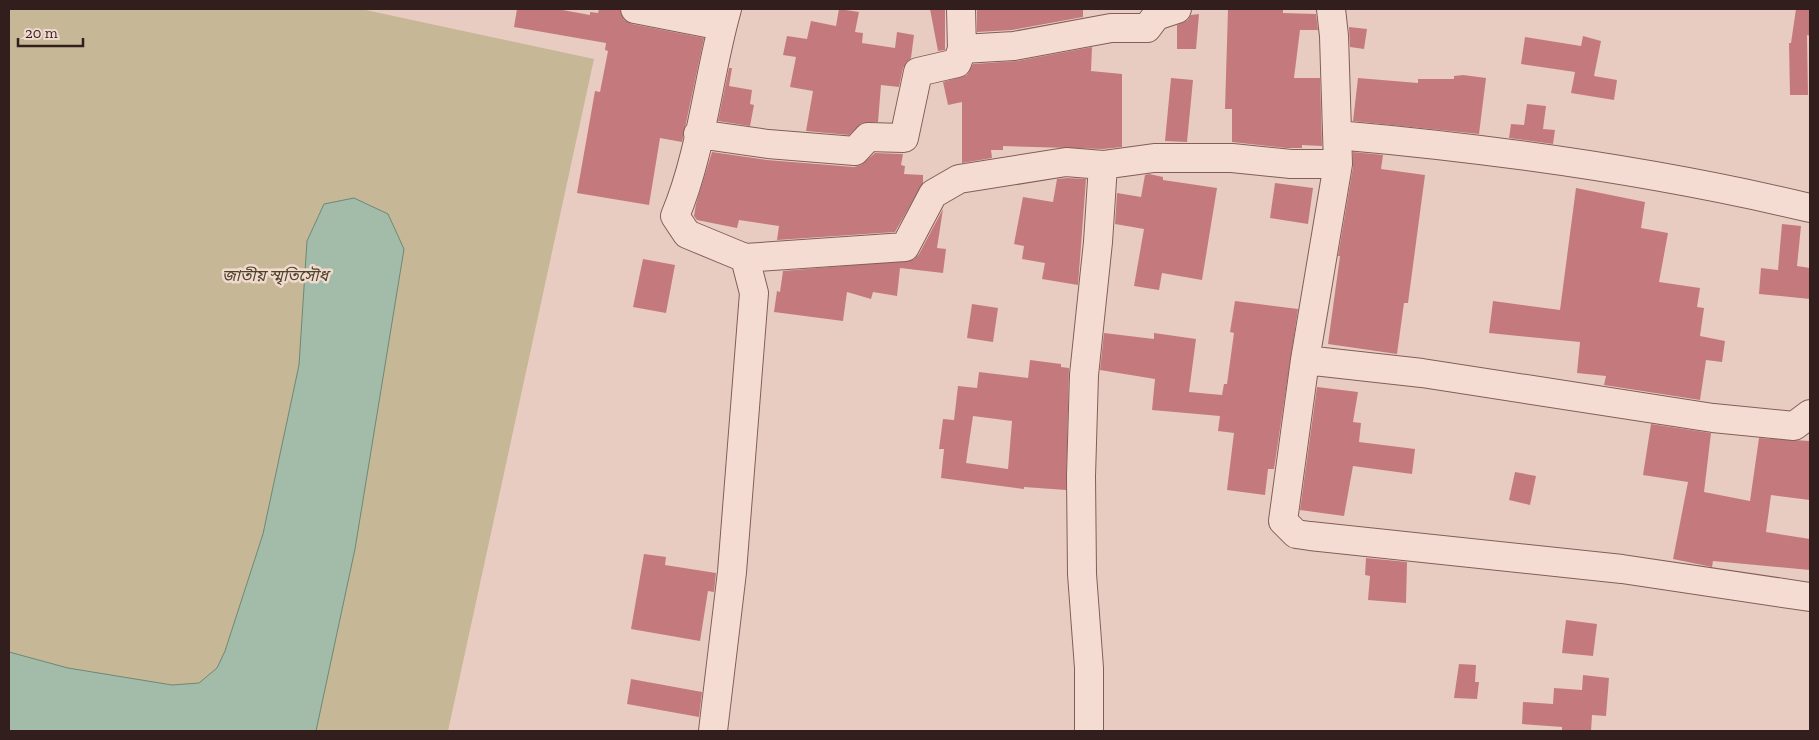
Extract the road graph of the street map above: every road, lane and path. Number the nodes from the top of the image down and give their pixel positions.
1 (635, 9) edge
2 (962, 9) edge
3 (1178, 9) edge
4 (1331, 9) edge
5 (725, 17) edge
6 (962, 50) junction
7 (698, 134) junction
8 (1337, 136) junction
9 (1103, 164) junction
10 (1338, 164) junction
11 (1810, 208) edge
12 (745, 258) junction
13 (1305, 360) junction
14 (1810, 414) edge
15 (1810, 597) edge
16 (713, 731) edge
17 (1089, 731) edge

1 - 5 street
2 - 6 street
3 - 6 street
4 - 8 street
5 - 7 street
6 - 7 street
7 - 12 street
8 - 10 street
8 - 11 street
9 - 10 street
9 - 12 street
9 - 17 street
10 - 13 street
12 - 16 street
13 - 14 street
13 - 15 street

